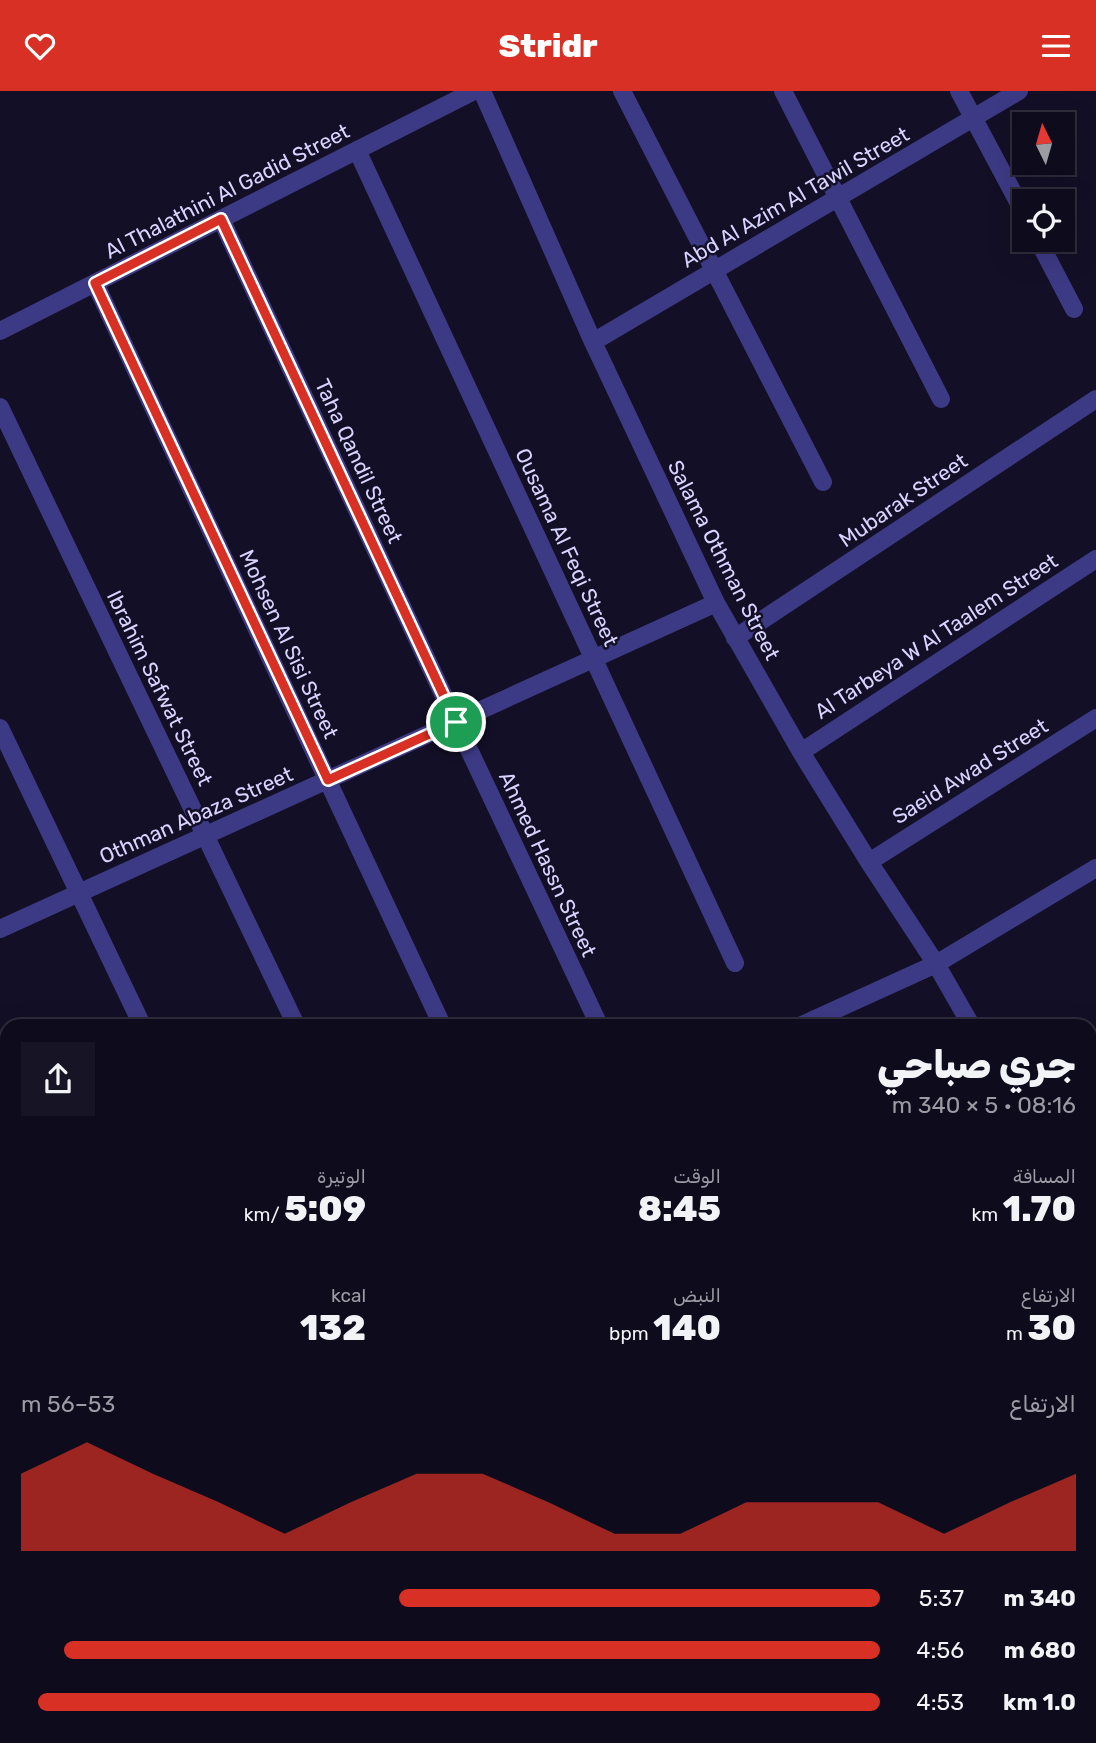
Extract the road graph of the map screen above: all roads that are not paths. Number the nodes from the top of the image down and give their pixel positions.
1 (474, 91) edge
2 (482, 91) edge
3 (622, 91) edge
4 (783, 91) edge
5 (959, 91) edge
6 (1019, 91) edge
7 (974, 118) junction
8 (357, 150) junction
9 (1012, 190) edge
10 (838, 198) junction
11 (221, 219) junction
12 (1044, 252) edge
13 (714, 271) junction
14 (95, 283) junction
15 (1074, 309) dead end
16 (0, 331) edge
17 (593, 342) junction
18 (941, 399) dead end
19 (1096, 399) edge
20 (0, 407) edge
21 (823, 482) dead end
22 (1096, 559) edge
23 (716, 603) junction
24 (735, 638) junction
25 (594, 659) junction
26 (1096, 718) edge
27 (456, 722) junction
28 (0, 728) edge
29 (801, 752) junction
30 (328, 780) junction
31 (205, 836) junction
32 (869, 862) junction
33 (1096, 868) edge
34 (79, 893) junction
35 (0, 929) edge
36 (735, 963) dead end
37 (936, 964) junction
38 (139, 1019) edge
39 (293, 1019) edge
40 (439, 1019) edge
41 (596, 1019) edge
42 (815, 1019) edge
43 (968, 1019) edge

1 - 8 street, Al Thalathini Al Gadid Street
2 - 17 street, Salama Othman Street
3 - 13 street
4 - 10 street
5 - 7 street
6 - 7 street, Abd Al Azim Al Tawil Street
7 - 9 street
7 - 10 street, Abd Al Azim Al Tawil Street
8 - 11 street, Al Thalathini Al Gadid Street
8 - 25 street, Ousama Al Feqi Street
10 - 13 street, Abd Al Azim Al Tawil Street
10 - 18 street
11 - 14 street, Al Thalathini Al Gadid Street
11 - 27 street, Taha Qandil Street
12 - 15 street
13 - 17 street, Abd Al Azim Al Tawil Street
13 - 21 street
14 - 16 street, Al Thalathini Al Gadid Street
14 - 30 street, Mohsen Al Sisi Street
17 - 23 street, Salama Othman Street
19 - 24 street, Mubarak Street
20 - 31 street, Ibrahim Safwat Street
22 - 29 street, Al Tarbeya W Al Taalem Street
23 - 24 street, Salama Othman Street
23 - 25 street, Othman Abaza Street
24 - 29 street, Salama Othman Street
25 - 27 street, Othman Abaza Street
25 - 36 street, Ousama Al Feqi Street
26 - 32 street, Saeid Awad Street
27 - 30 street, Othman Abaza Street
27 - 41 street, Ahmed Hassn Street
28 - 34 street
29 - 32 street, Salama Othman Street
30 - 31 street, Othman Abaza Street
30 - 40 street, Mohsen Al Sisi Street
31 - 34 street, Othman Abaza Street
31 - 39 street, Ibrahim Safwat Street
32 - 37 street, Salama Othman Street
33 - 37 street
34 - 35 street, Othman Abaza Street
34 - 38 street
37 - 42 street
37 - 43 street, Salama Othman Street

